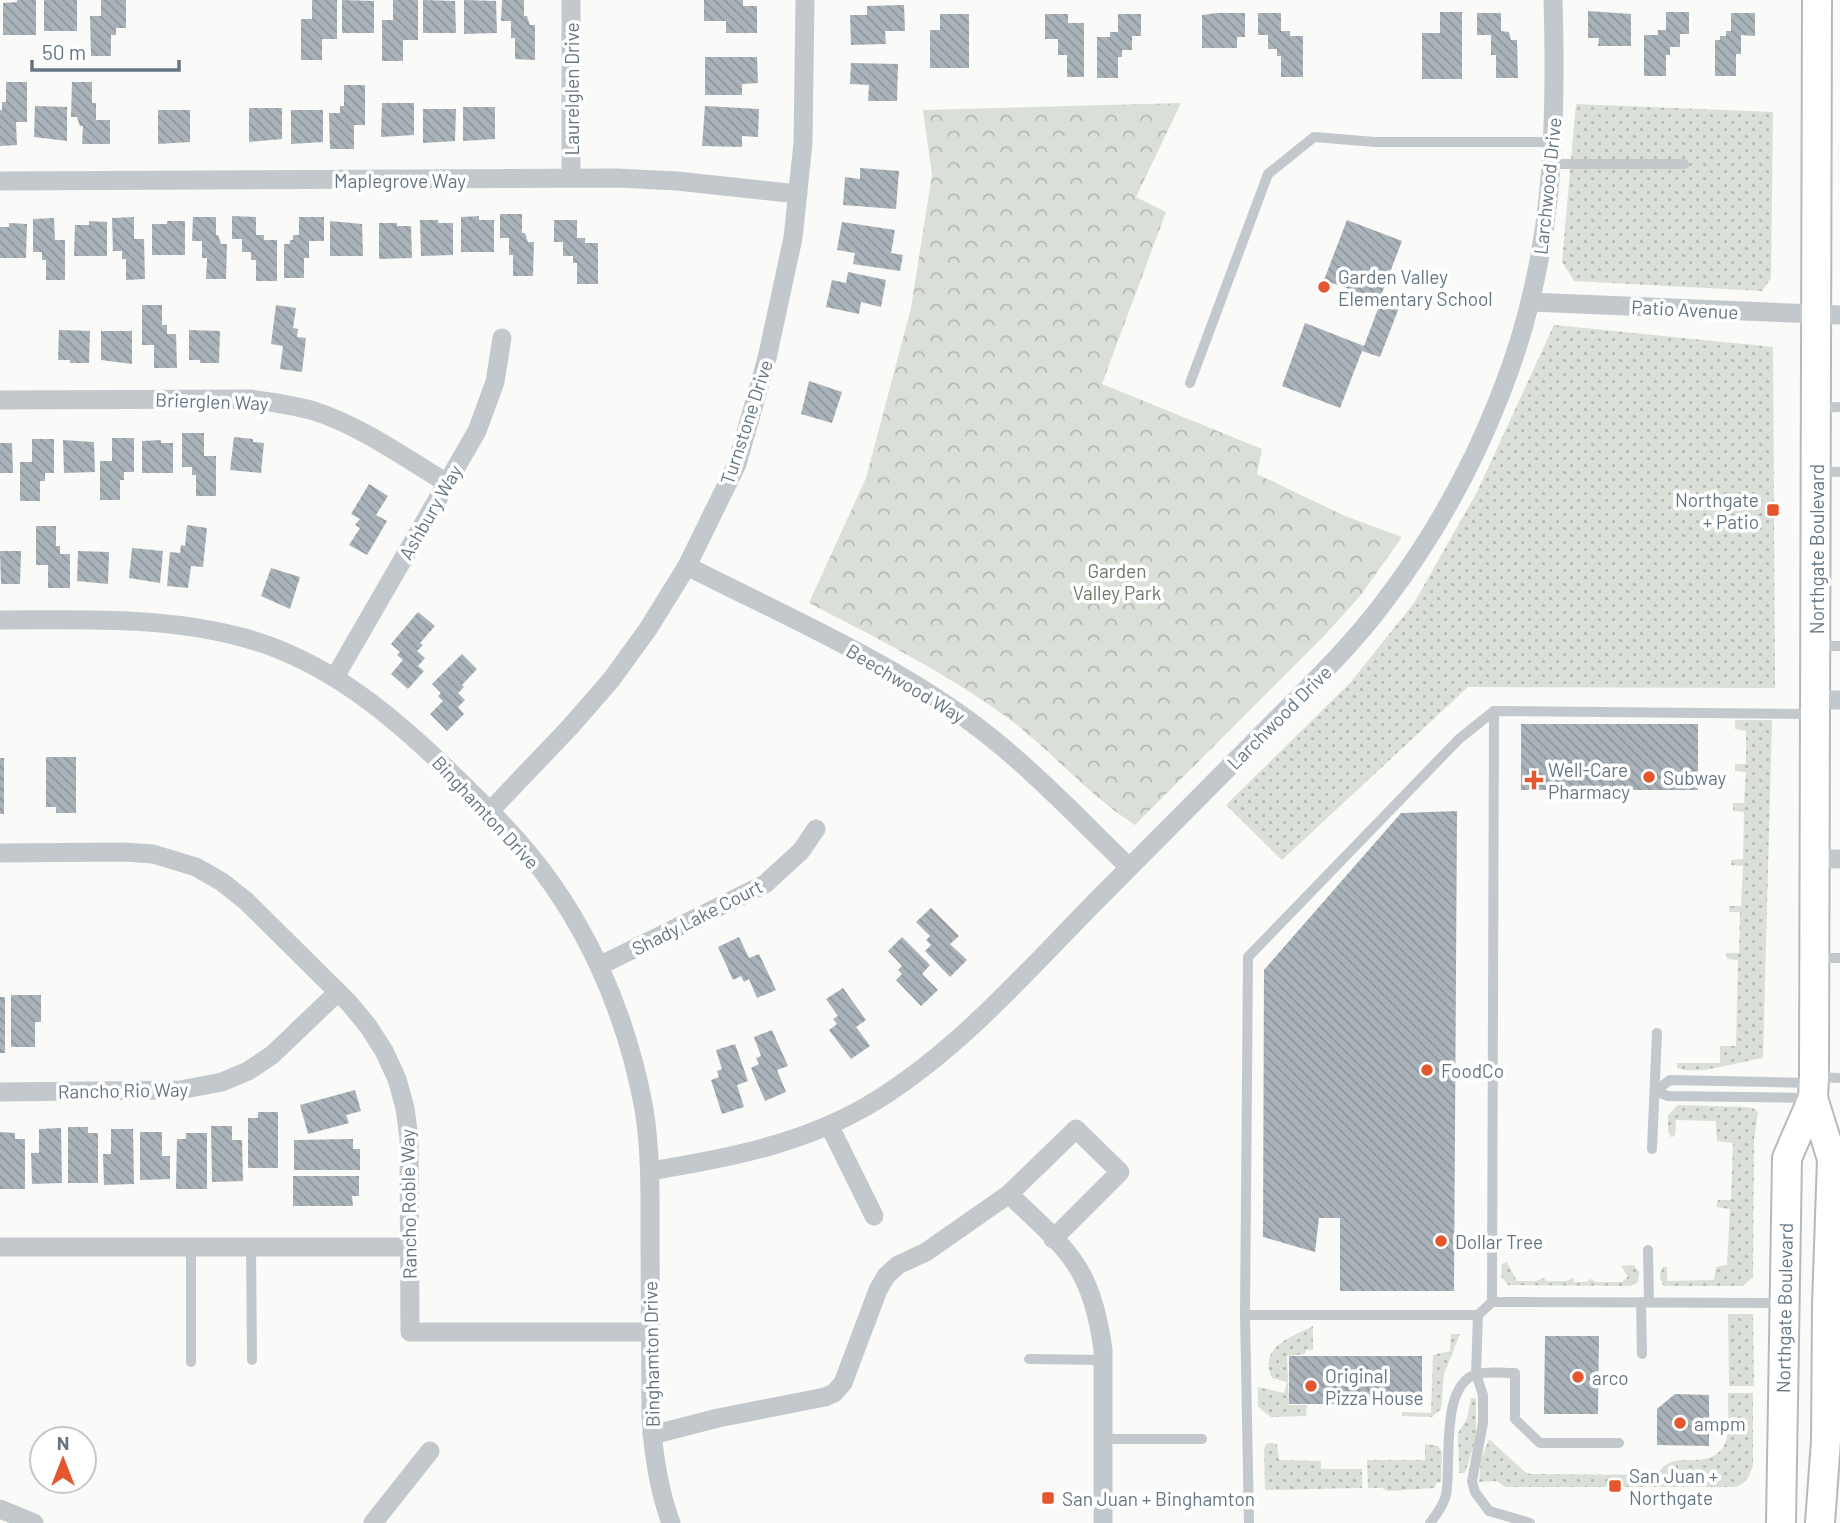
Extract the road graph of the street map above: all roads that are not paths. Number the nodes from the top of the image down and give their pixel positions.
1 (571, 0) edge
2 (805, 0) edge
3 (1553, 0) edge
4 (1817, 0) edge
5 (1554, 142) junction
6 (1552, 164) junction
7 (1684, 164) dead end
8 (571, 178) junction
9 (0, 180) edge
10 (798, 194) junction
11 (1530, 302) junction
12 (1828, 315) edge
13 (502, 338) dead end
14 (1190, 383) dead end
15 (0, 400) edge
16 (1828, 407) edge
17 (1828, 471) edge
18 (447, 483) junction
19 (687, 566) junction
20 (0, 620) edge
21 (1828, 646) edge
22 (335, 677) junction
23 (1824, 705) edge
24 (1494, 711) junction
25 (489, 811) junction
26 (816, 829) dead end
27 (0, 853) edge
28 (1828, 859) edge
29 (1129, 867) junction
30 (1828, 958) edge
31 (599, 966) junction
32 (338, 992) junction
33 (1657, 1033) dead end
34 (1820, 1084) edge
35 (1655, 1091) junction
36 (0, 1092) edge
37 (829, 1125) junction
38 (1652, 1149) dead end
39 (1836, 1159) edge
40 (650, 1171) junction
41 (1010, 1194) junction
42 (874, 1216) dead end
43 (1053, 1239) junction
44 (0, 1247) edge
45 (191, 1247) junction
46 (251, 1247) junction
47 (410, 1247) junction
48 (1648, 1250) dead end
49 (1492, 1301) junction
50 (1645, 1302) junction
51 (1783, 1303) junction
52 (1834, 1304) edge
53 (1245, 1315) junction
54 (1478, 1315) junction
55 (650, 1332) junction
56 (1642, 1354) dead end
57 (1029, 1359) dead end
58 (252, 1360) dead end
59 (1104, 1360) junction
60 (191, 1362) dead end
61 (1476, 1374) junction
62 (652, 1435) junction
63 (1104, 1439) junction
64 (1202, 1439) dead end
65 (1833, 1441) edge
66 (1619, 1443) dead end
67 (430, 1451) dead end
68 (0, 1509) edge
69 (34, 1523) edge
70 (373, 1523) edge
71 (671, 1523) edge
72 (1104, 1523) edge
73 (1249, 1523) edge
74 (1430, 1523) edge
75 (1530, 1523) edge
76 (1781, 1523) edge
77 (1820, 1523) edge

1 - 8 street, Laurelglen Drive
2 - 10 street, Turnstone Drive
3 - 5 street, Larchwood Drive
4 - 12 main road, Northgate Boulevard
5 - 6 street, Larchwood Drive
5 - 14 lane
6 - 7 lane
6 - 11 street, Larchwood Drive
8 - 9 street, Maplegrove Way
8 - 10 street, Maplegrove Way
10 - 19 street, Turnstone Drive
11 - 12 street, Patio Avenue
11 - 29 street, Larchwood Drive
12 - 16 main road, Northgate Boulevard
13 - 18 street, Ashbury Way
15 - 18 street, Brierglen Way
16 - 17 main road, Northgate Boulevard
17 - 21 main road, Northgate Boulevard
18 - 22 street, Ashbury Way
19 - 25 street, Turnstone Drive
19 - 29 street, Beechwood Way
20 - 22 street, Binghamton Drive
21 - 23 main road, Northgate Boulevard
22 - 25 street, Binghamton Drive
23 - 24 lane
23 - 28 main road, Northgate Boulevard
24 - 49 lane
24 - 53 lane
25 - 31 street, Binghamton Drive
26 - 31 street, Shady Lake Court
27 - 32 street, Rancho Roble Way
28 - 30 main road, Northgate Boulevard
29 - 37 street, Larchwood Drive
30 - 34 main road, Northgate Boulevard
31 - 40 street, Binghamton Drive
32 - 36 street, Rancho Rio Way
32 - 47 street, Rancho Roble Way
33 - 35 lane
34 - 35 lane
34 - 35 lane
34 - 39 main road, Northgate Boulevard
34 - 51 main road, Northgate Boulevard
35 - 38 lane
37 - 40 street, Larchwood Drive
37 - 42 street
39 - 52 main road, Northgate Boulevard
40 - 55 street, Binghamton Drive
41 - 43 street
41 - 43 street
41 - 62 street
43 - 59 street
44 - 45 street
45 - 46 street
45 - 60 lane
46 - 47 street
46 - 58 lane
47 - 55 street, Rancho Roble Way
48 - 50 lane
49 - 50 lane
49 - 54 lane
50 - 51 lane
50 - 56 lane
51 - 76 main road, Northgate Boulevard
52 - 65 main road, Northgate Boulevard
53 - 54 lane
53 - 73 lane
54 - 61 lane
55 - 62 street, Binghamton Drive
57 - 59 lane
59 - 63 street
61 - 66 lane
61 - 74 lane
61 - 75 lane
62 - 71 street, Binghamton Drive
63 - 64 lane
63 - 72 street
65 - 77 main road, Northgate Boulevard
67 - 70 street
68 - 69 street

